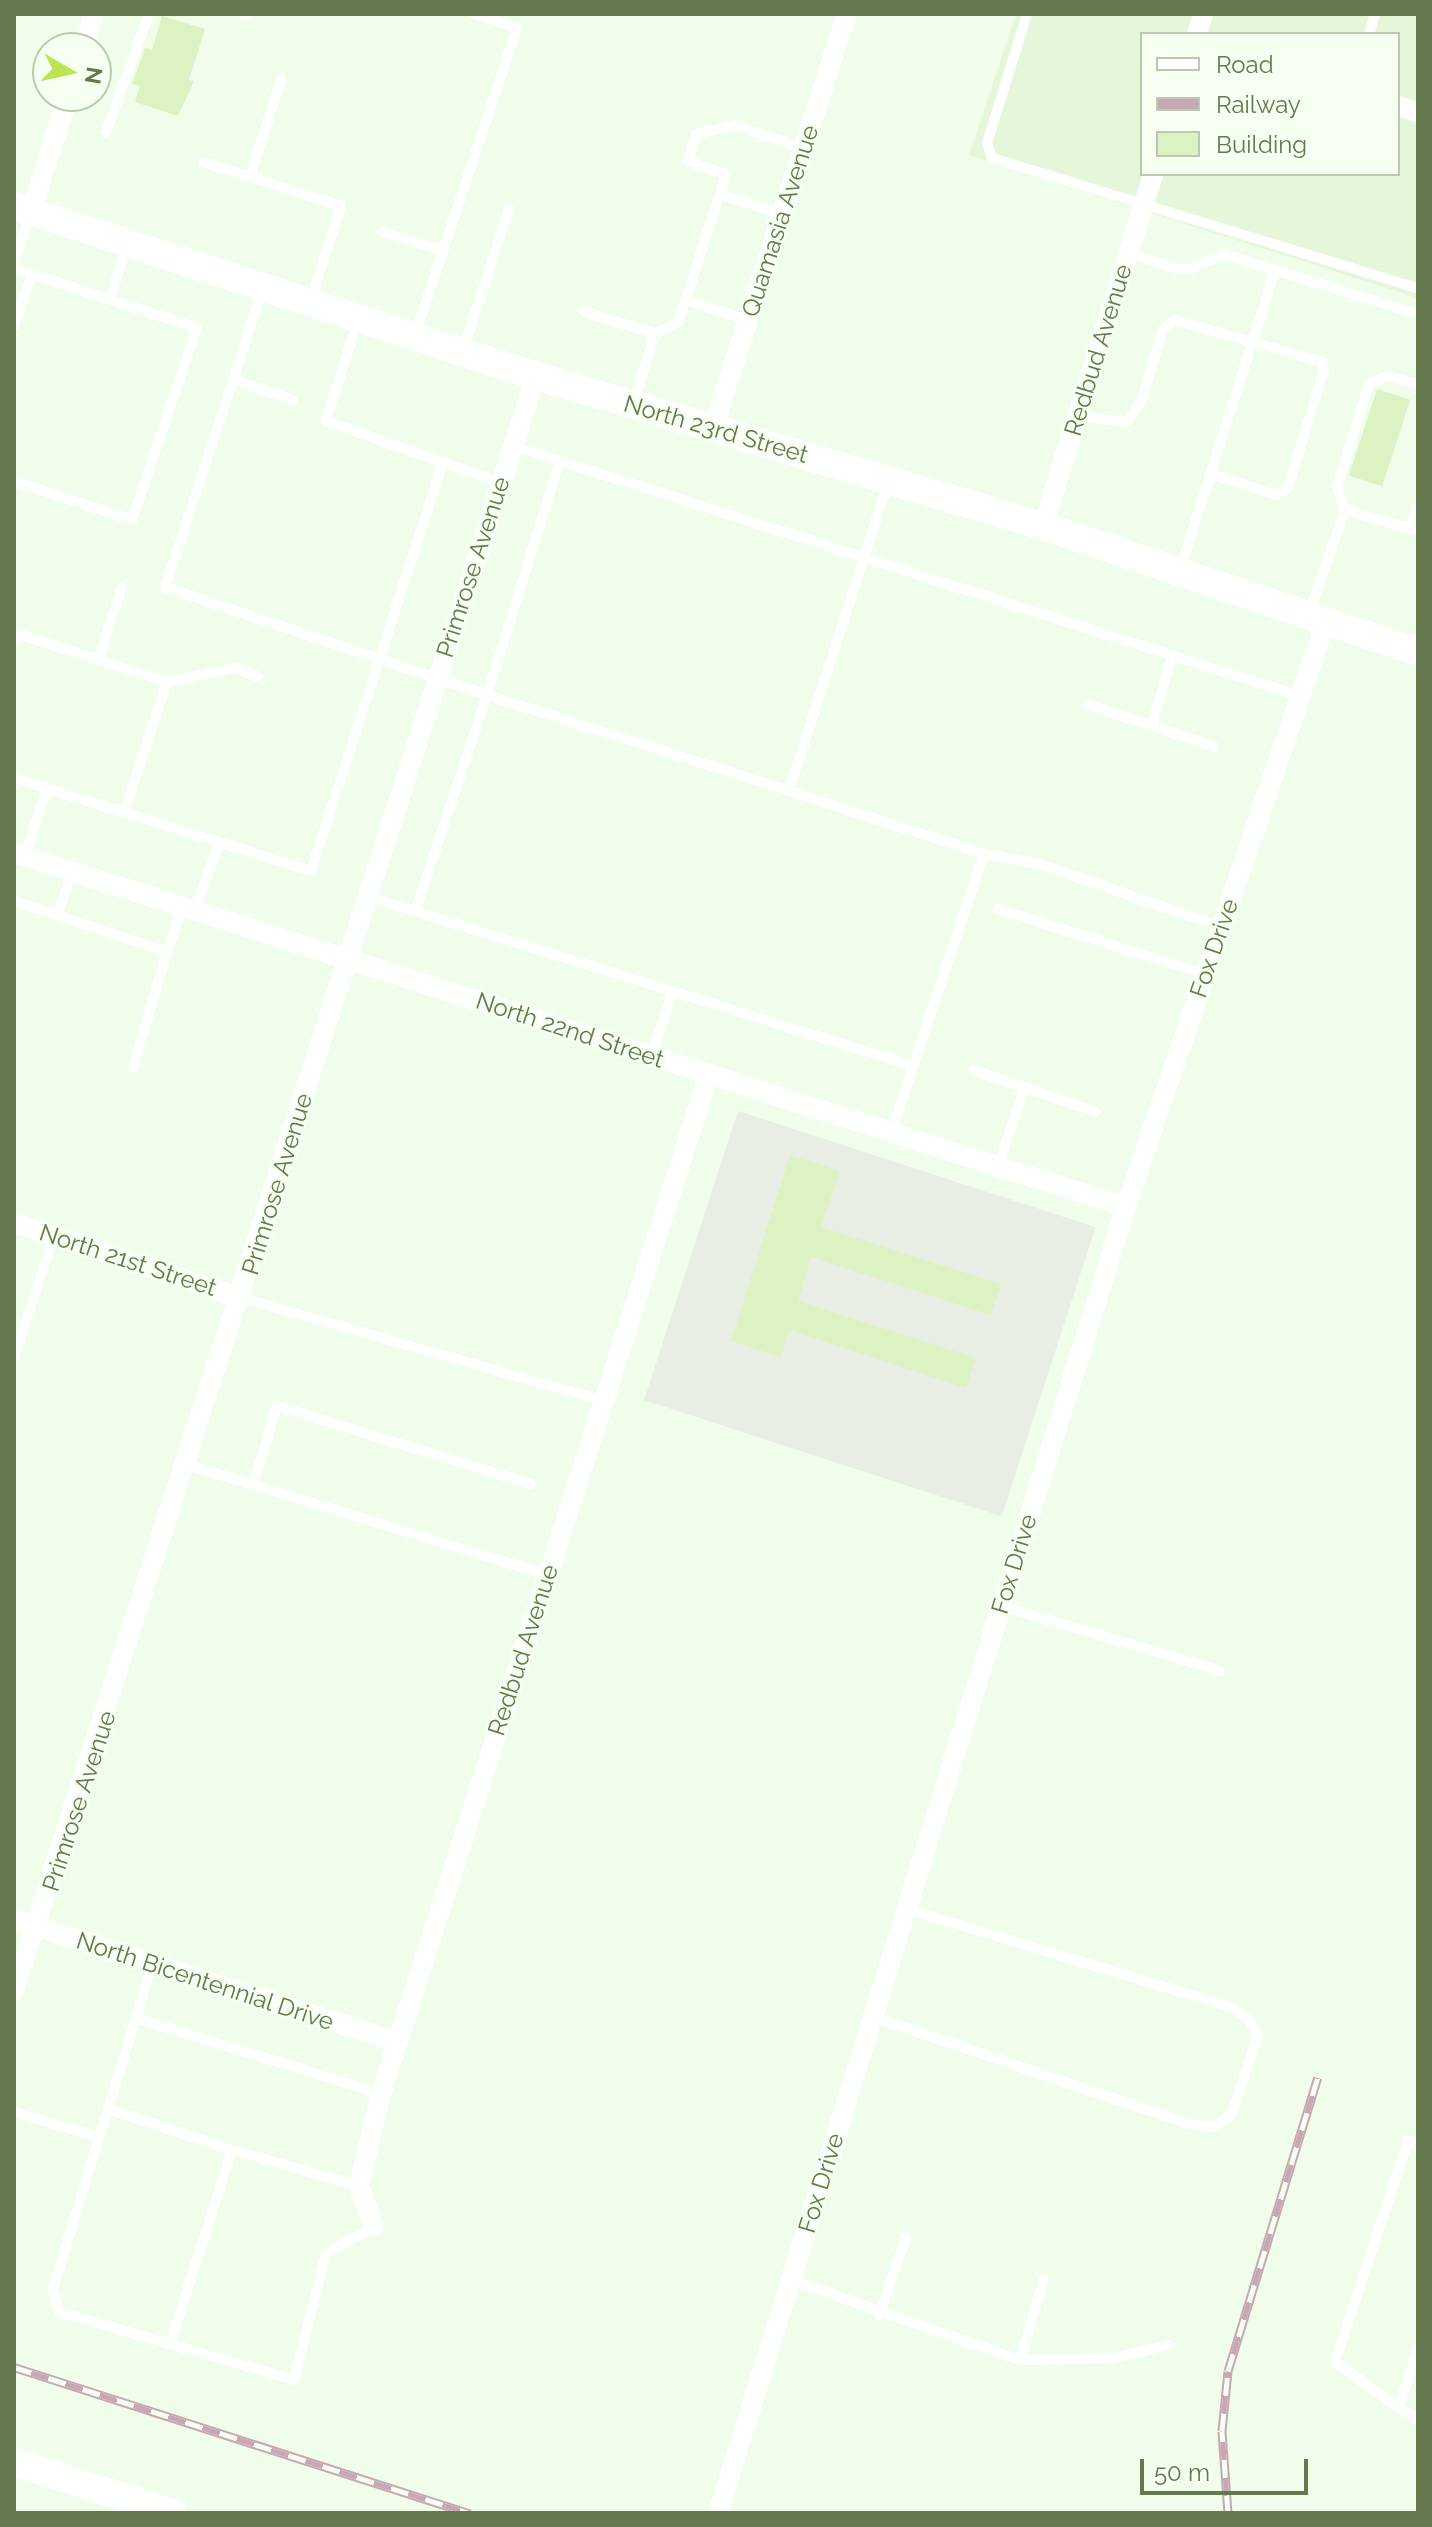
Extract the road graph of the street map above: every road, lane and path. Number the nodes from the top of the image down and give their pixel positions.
1 (149, 14) edge
2 (474, 14) edge
3 (847, 14) edge
4 (1027, 14) edge
5 (281, 79) dead end
6 (62, 112) edge
7 (106, 132) dead end
8 (803, 149) junction
9 (203, 162) dead end
10 (1152, 176) edge
11 (250, 177) junction
12 (720, 194) junction
13 (1144, 204) junction
14 (23, 209) edge
15 (509, 209) dead end
16 (782, 215) junction
17 (383, 232) dead end
18 (128, 244) junction
19 (443, 251) junction
20 (1128, 253) junction
21 (14, 265) edge
22 (1275, 270) junction
23 (32, 274) junction
24 (264, 288) junction
25 (1418, 288) edge
26 (110, 299) junction
27 (686, 300) junction
28 (310, 303) junction
29 (583, 311) dead end
30 (1418, 314) edge
31 (358, 318) junction
32 (748, 320) junction
33 (14, 326) edge
34 (655, 334) junction
35 (415, 337) junction
36 (1253, 339) junction
37 (462, 352) junction
38 (536, 376) junction
39 (233, 379) junction
40 (1418, 385) edge
41 (292, 400) dead end
42 (633, 405) junction
43 (1078, 416) junction
44 (713, 428) junction
45 (513, 446) junction
46 (560, 461) junction
47 (443, 462) junction
48 (1210, 474) junction
49 (888, 480) junction
50 (14, 481) edge
51 (501, 483) junction
52 (1418, 505) edge
53 (1345, 510) junction
54 (1043, 526) junction
55 (1414, 530) edge
56 (863, 557) junction
57 (1180, 572) junction
58 (122, 587) dead end
59 (1317, 618) junction
60 (14, 644) edge
61 (1418, 652) edge
62 (1172, 655) junction
63 (98, 660) junction
64 (379, 660) junction
65 (258, 677) dead end
66 (437, 679) junction
67 (167, 682) junction
68 (487, 695) junction
69 (1300, 696) junction
70 (1088, 705) dead end
71 (1152, 726) junction
72 (1214, 747) dead end
73 (14, 778) edge
74 (47, 788) junction
75 (789, 791) junction
76 (124, 813) junction
77 (219, 843) junction
78 (984, 854) junction
79 (20, 855) edge
80 (73, 871) junction
81 (366, 895) junction
82 (14, 901) edge
83 (189, 908) junction
84 (998, 909) dead end
85 (415, 911) junction
86 (57, 915) junction
87 (1222, 927) junction
88 (167, 952) junction
89 (345, 958) junction
90 (1205, 974) junction
91 (673, 992) junction
92 (651, 1056) junction
93 (913, 1066) junction
94 (133, 1067) dead end
95 (974, 1070) dead end
96 (709, 1074) junction
97 (1025, 1087) junction
98 (1096, 1112) dead end
99 (892, 1132) junction
100 (998, 1166) junction
101 (1126, 1207) junction
102 (14, 1223) edge
103 (54, 1236) junction
104 (242, 1298) junction
105 (14, 1358) edge
106 (604, 1401) junction
107 (188, 1465) junction
108 (530, 1484) dead end
109 (253, 1486) junction
110 (547, 1575) junction
111 (1001, 1606) junction
112 (1220, 1671) dead end
113 (907, 1909) junction
114 (14, 1919) edge
115 (38, 1927) junction
116 (152, 1964) junction
117 (14, 1991) edge
118 (873, 2017) junction
119 (136, 2018) junction
120 (397, 2042) junction
121 (381, 2094) junction
122 (108, 2109) junction
123 (14, 2112) edge
124 (99, 2137) junction
125 (1418, 2144) edge
126 (232, 2150) junction
127 (359, 2186) junction
128 (374, 2227) joint
129 (906, 2238) dead end
130 (1044, 2279) dead end
131 (791, 2280) junction
132 (879, 2315) junction
133 (170, 2344) junction
134 (1170, 2345) dead end
135 (1418, 2347) edge
136 (1020, 2360) junction
137 (1399, 2408) junction
138 (1418, 2420) edge
139 (14, 2462) edge
140 (173, 2513) edge
141 (718, 2513) edge

1 - 7 lane
2 - 19 lane
3 - 8 street, Quamasia Avenue
4 - 13 lane
5 - 11 lane
6 - 14 street
8 - 12 lane
8 - 16 street, Quamasia Avenue
9 - 11 lane
10 - 13 street, Redbud Avenue
11 - 28 lane
12 - 16 lane
12 - 27 lane
13 - 20 street, Redbud Avenue
13 - 25 lane
14 - 18 main road, North 23rd Street
14 - 21 lane
15 - 37 lane
16 - 32 street, Quamasia Avenue
17 - 19 lane
18 - 24 main road, North 23rd Street
18 - 26 lane
19 - 35 lane
20 - 22 lane
20 - 43 street, Redbud Avenue
21 - 23 lane
22 - 30 lane
22 - 36 lane
23 - 26 lane
23 - 33 lane
24 - 28 main road, North 23rd Street
24 - 39 lane
26 - 50 lane
27 - 32 lane
27 - 34 lane
28 - 31 main road, North 23rd Street
29 - 34 lane
31 - 35 main road, North 23rd Street
31 - 47 lane
32 - 44 street, Quamasia Avenue
34 - 42 lane
35 - 37 main road, North 23rd Street
36 - 43 lane
36 - 48 lane
36 - 48 lane
37 - 38 main road, North 23rd Street
38 - 42 main road, North 23rd Street
38 - 45 street, Primrose Avenue
39 - 41 lane
39 - 64 lane
40 - 53 lane
42 - 44 main road, North 23rd Street
43 - 54 street, Redbud Avenue
44 - 49 main road, North 23rd Street
45 - 46 lane
45 - 51 street, Primrose Avenue
46 - 56 lane
46 - 68 lane
47 - 51 lane
47 - 64 lane
48 - 57 lane
49 - 54 main road, North 23rd Street
49 - 56 lane
51 - 66 street, Primrose Avenue
52 - 55 lane
53 - 55 lane
53 - 59 lane
54 - 57 main road, North 23rd Street
56 - 62 lane
56 - 75 lane
57 - 59 main road, North 23rd Street
58 - 63 lane
59 - 61 main road, North 23rd Street
59 - 69 street, Fox Drive
60 - 63 lane
62 - 69 lane
62 - 71 lane
63 - 67 lane
64 - 66 lane
64 - 77 lane
65 - 67 lane
66 - 68 lane
66 - 81 street, Primrose Avenue
67 - 76 lane
68 - 75 lane
68 - 85 lane
69 - 87 street, Fox Drive
70 - 71 lane
71 - 72 lane
73 - 74 lane
74 - 76 lane
74 - 79 lane
75 - 78 lane
76 - 77 lane
77 - 83 lane
78 - 87 lane
78 - 93 lane
79 - 80 street, North 22nd Street
80 - 83 street, North 22nd Street
80 - 86 lane
81 - 85 lane
81 - 89 street, Primrose Avenue
82 - 86 lane
83 - 88 lane
83 - 89 street, North 22nd Street
84 - 90 lane
85 - 91 lane
86 - 88 lane
87 - 90 street, Fox Drive
88 - 94 lane
89 - 92 street, North 22nd Street
89 - 104 street, Primrose Avenue
90 - 101 street, Fox Drive
91 - 92 lane
91 - 93 lane
92 - 96 street, North 22nd Street
93 - 99 lane
95 - 97 lane
96 - 99 street, North 22nd Street
96 - 106 street, Redbud Avenue
97 - 98 lane
97 - 100 lane
99 - 100 street, North 22nd Street
100 - 101 street, North 22nd Street
101 - 111 street, Fox Drive
102 - 103 street, North 21st Street
103 - 104 street, North 21st Street
103 - 105 lane
104 - 106 lane
104 - 107 street, Primrose Avenue
106 - 110 street, Redbud Avenue
107 - 109 lane
107 - 115 street, Primrose Avenue
108 - 109 lane
109 - 110 lane
110 - 120 street, Redbud Avenue
111 - 112 lane
111 - 113 street, Fox Drive
113 - 118 street, Fox Drive
113 - 118 lane
114 - 115 street, North Bicentennial Drive
115 - 116 street, North Bicentennial Drive
115 - 117 street, Primrose Avenue
116 - 119 lane
116 - 120 street, North Bicentennial Drive
118 - 131 street, Fox Drive
119 - 121 lane
119 - 122 lane
120 - 121 street, Redbud Avenue
121 - 127 street, Redbud Avenue
122 - 124 lane
122 - 126 lane
123 - 124 lane
124 - 133 lane
125 - 137 lane
126 - 127 lane
126 - 133 lane
127 - 128 street
128 - 133 lane
129 - 132 lane
130 - 136 lane
131 - 132 lane
131 - 141 street, Fox Drive
132 - 136 lane
134 - 136 lane
135 - 137 lane
137 - 138 lane
139 - 140 main road

